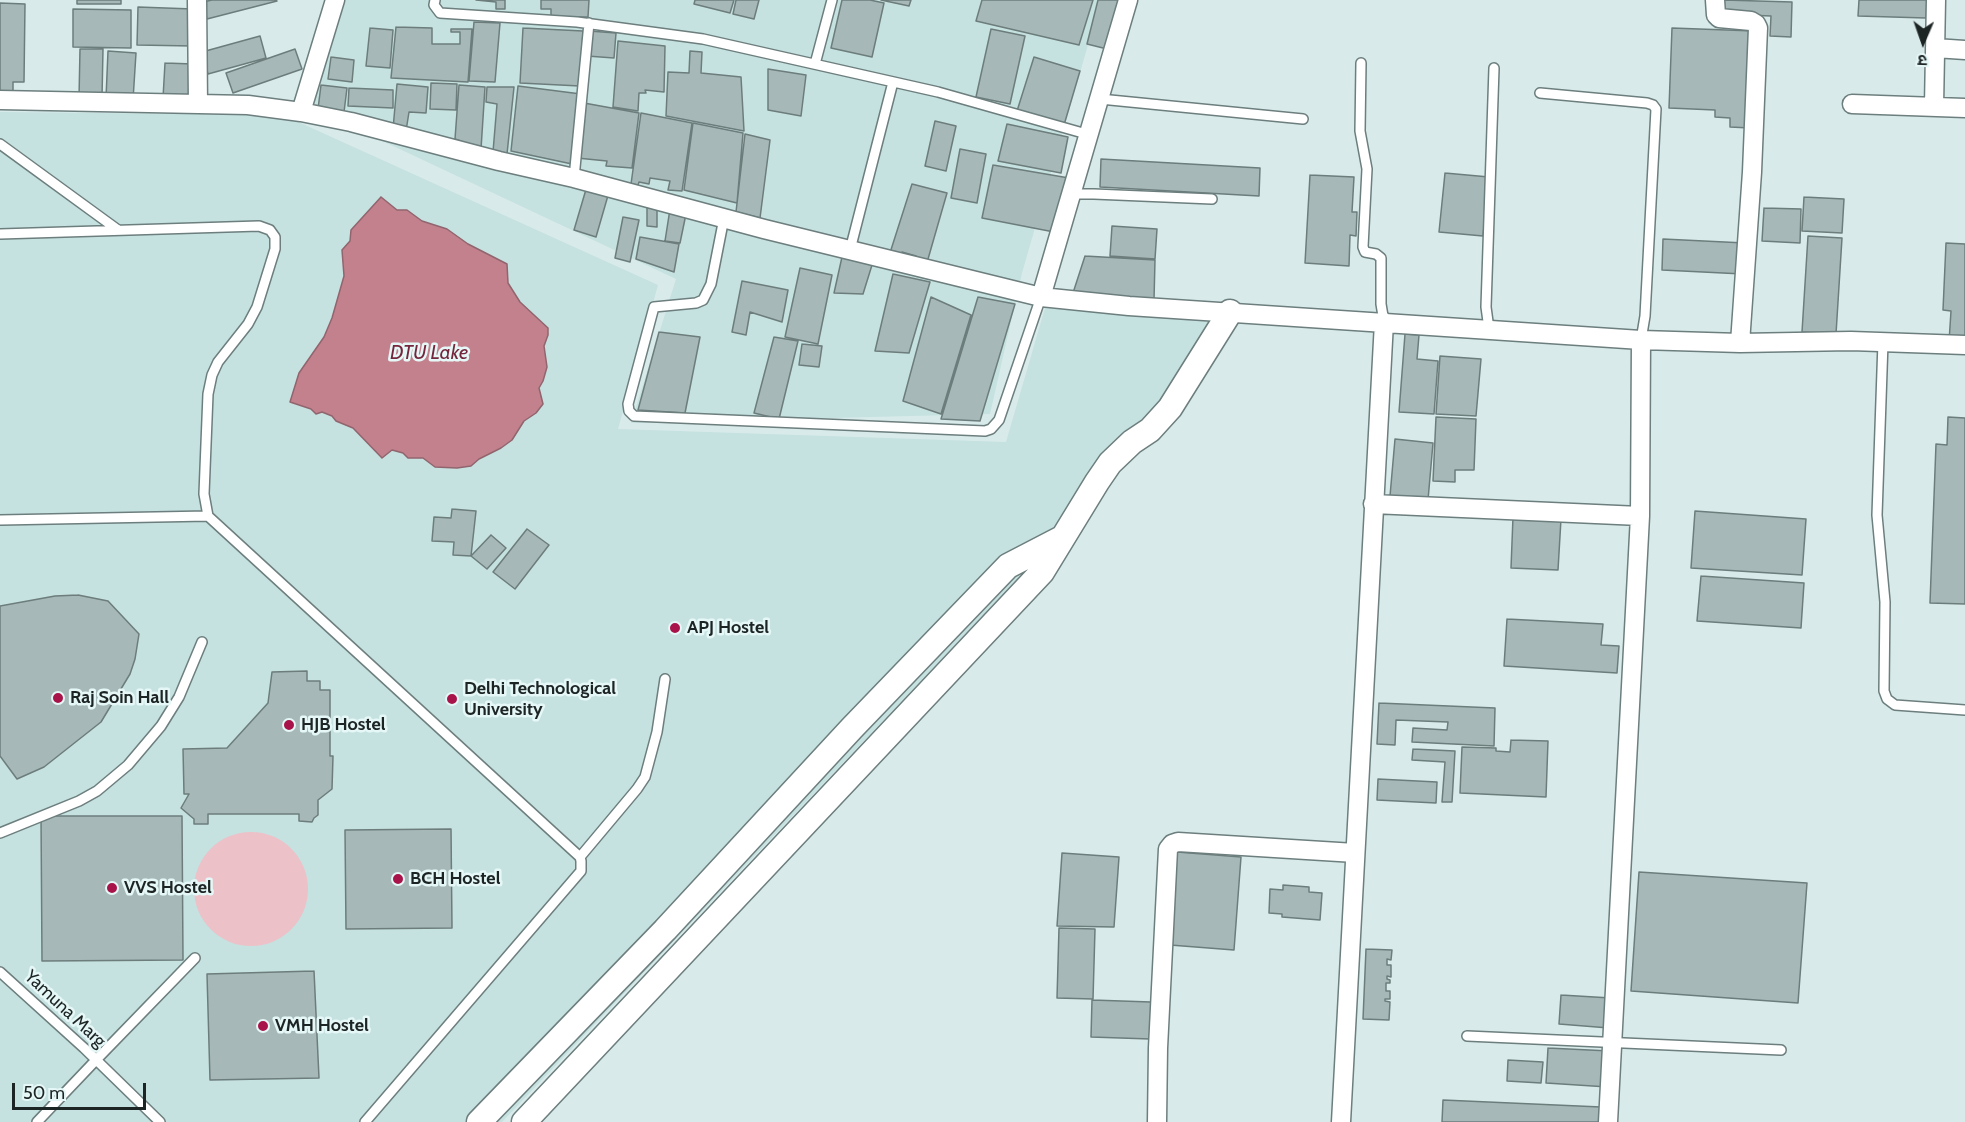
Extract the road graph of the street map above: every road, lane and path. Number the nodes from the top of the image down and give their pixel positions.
1 (197, 0) edge
2 (335, 0) edge
3 (435, 0) edge
4 (832, 0) edge
5 (1128, 0) edge
6 (1715, 0) edge
7 (1936, 0) edge
8 (589, 23) junction
9 (1935, 48) junction
10 (1965, 50) edge
11 (1361, 63) dead end
12 (815, 64) junction
13 (1494, 68) dead end
14 (894, 82) junction
15 (1540, 93) dead end
16 (1100, 99) junction
17 (0, 100) edge
18 (198, 104) junction
19 (1852, 104) dead end
20 (1934, 106) junction
21 (1965, 108) edge
22 (301, 112) junction
23 (1303, 119) dead end
24 (1090, 135) junction
25 (0, 144) edge
26 (574, 178) junction
27 (1072, 194) junction
28 (1212, 199) dead end
29 (724, 218) junction
30 (118, 230) junction
31 (0, 234) edge
32 (850, 250) junction
33 (1041, 297) junction
34 (1230, 312) junction
35 (1384, 322) junction
36 (1489, 329) junction
37 (1641, 340) junction
38 (1883, 342) junction
39 (1740, 343) junction
40 (1965, 345) edge
41 (1373, 504) junction
42 (208, 516) junction
43 (1640, 516) junction
44 (0, 520) edge
45 (1062, 538) junction
46 (202, 642) dead end
47 (665, 679) dead end
48 (1965, 710) edge
49 (0, 833) edge
50 (1355, 853) junction
51 (580, 858) junction
52 (195, 958) dead end
53 (0, 972) edge
54 (1467, 1036) dead end
55 (1613, 1042) junction
56 (1781, 1050) dead end
57 (96, 1060) junction
58 (37, 1122) edge
59 (159, 1122) edge
60 (365, 1122) edge
61 (479, 1122) edge
62 (524, 1122) edge
63 (1157, 1122) edge
64 (1341, 1122) edge
65 (1608, 1122) edge

1 - 18 street
2 - 22 street
3 - 8 lane
4 - 12 lane
5 - 16 street
6 - 39 street
7 - 9 street
8 - 12 lane
8 - 26 lane
9 - 10 street
9 - 20 street
11 - 35 lane
12 - 14 lane
13 - 36 lane
14 - 24 lane
14 - 32 lane
15 - 37 lane
16 - 23 lane
16 - 24 street
17 - 18 street
18 - 22 street
19 - 20 street
20 - 21 street
22 - 26 street
24 - 27 street
25 - 30 lane
26 - 29 street
27 - 28 lane
27 - 33 street
29 - 32 street
29 - 33 lane
30 - 31 lane
30 - 42 lane
32 - 33 street
33 - 34 street
34 - 35 street
34 - 45 street
35 - 36 street
35 - 41 street
36 - 37 street
37 - 39 street
37 - 43 street
38 - 39 street
38 - 40 street
38 - 48 lane
41 - 43 street
41 - 50 street
42 - 44 lane
42 - 51 lane
43 - 55 street
45 - 61 street
45 - 62 street
46 - 49 lane
47 - 51 lane
50 - 63 street
50 - 64 street
51 - 60 lane
52 - 57 lane
53 - 57 lane, Yamuna Marg
54 - 55 lane
55 - 56 lane
55 - 65 street
57 - 58 lane
57 - 59 lane, Yamuna Marg

